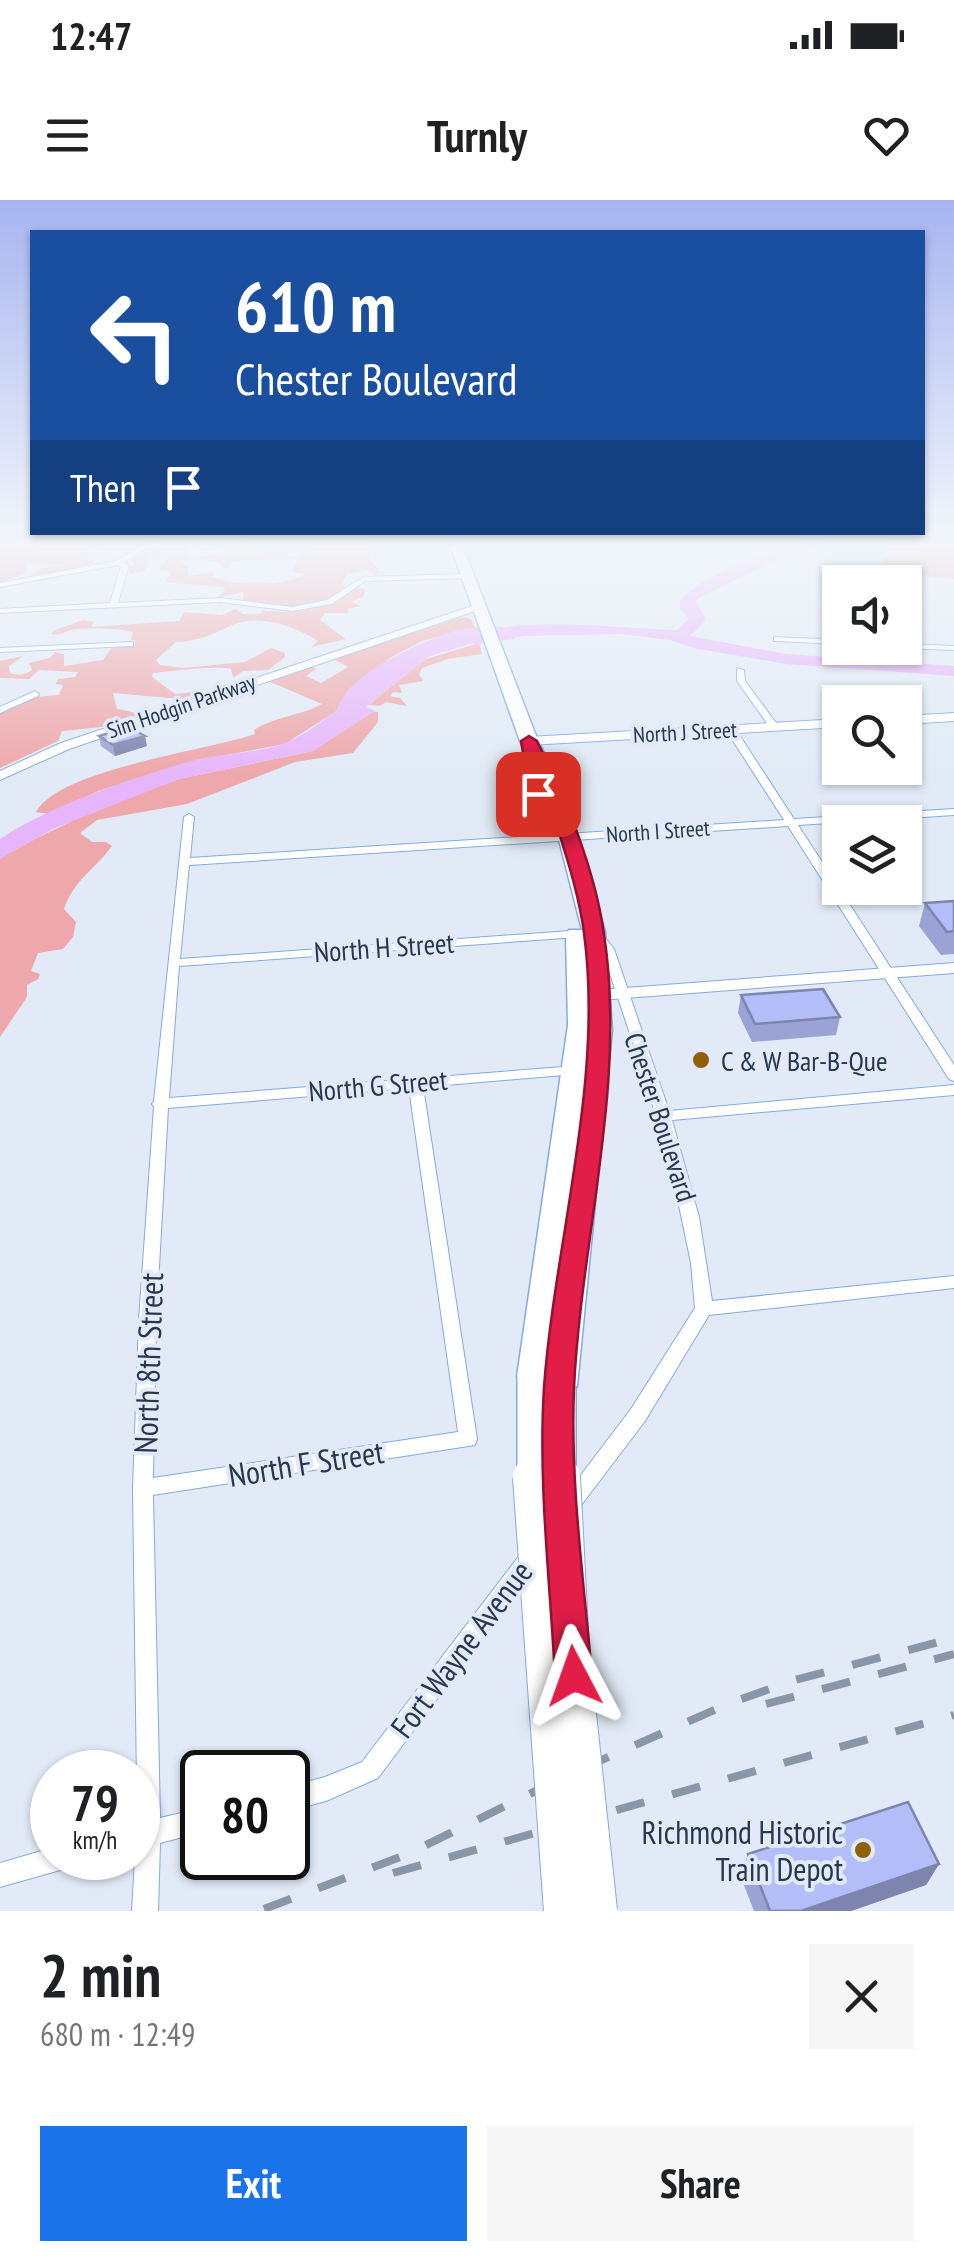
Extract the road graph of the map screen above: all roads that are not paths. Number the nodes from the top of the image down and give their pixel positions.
1 (449, 619) edge
2 (483, 619) edge
3 (776, 639) dead end
4 (822, 641) edge
5 (130, 644) dead end
6 (922, 647) edge
7 (954, 648) edge
8 (0, 650) edge
9 (740, 670) dead end
10 (35, 694) dead end
11 (0, 710) edge
12 (954, 717) edge
13 (922, 719) edge
14 (822, 725) edge
15 (774, 727) junction
16 (730, 730) junction
17 (529, 741) junction
18 (0, 776) edge
19 (954, 812) edge
20 (188, 817) dead end
21 (790, 823) junction
22 (561, 838) junction
23 (183, 862) junction
24 (586, 933) junction
25 (174, 963) junction
26 (954, 968) edge
27 (889, 973) junction
28 (600, 995) junction
29 (586, 1070) junction
30 (954, 1076) edge
31 (415, 1082) junction
32 (954, 1090) edge
33 (159, 1104) junction
34 (664, 1116) junction
35 (954, 1282) edge
36 (704, 1309) junction
37 (546, 1381) junction
38 (144, 1488) junction
39 (144, 1750) edge
40 (310, 1794) edge
41 (30, 1867) edge
42 (0, 1875) edge
43 (145, 1880) edge
44 (145, 1911) edge
45 (564, 1911) edge
46 (597, 1911) edge

1 - 18 street, Sim Hodgin Parkway
2 - 17 highway, Chester Boulevard
3 - 4 street
5 - 8 street
6 - 7 street
9 - 15 street
10 - 11 street
12 - 13 street
14 - 15 street, North J Street
15 - 16 street, North J Street
16 - 17 street, North J Street
16 - 21 street
17 - 22 highway, Chester Boulevard
19 - 21 street, North I Street
20 - 23 street, North 8th Street
21 - 22 street, North I Street
21 - 27 street
22 - 23 street, North I Street
22 - 24 highway, Chester Boulevard
23 - 25 street, North 8th Street
24 - 25 street, North H Street
24 - 28 highway, Chester Boulevard
25 - 33 street, North 8th Street
26 - 27 street
27 - 28 street
27 - 30 street
28 - 29 highway, Chester Boulevard
28 - 34 street, Chester Boulevard
29 - 31 street, North G Street
29 - 37 highway, Chester Boulevard
31 - 33 street, North G Street
31 - 38 street, North F Street
32 - 34 street
33 - 38 street, North 8th Street
34 - 36 street, Chester Boulevard
35 - 36 street
36 - 40 street, Fort Wayne Avenue
37 - 45 highway, Chester Boulevard, bridge
37 - 46 highway, Chester Boulevard, bridge
38 - 39 street, North 8th Street
41 - 42 street
43 - 44 street, North 8th Street

